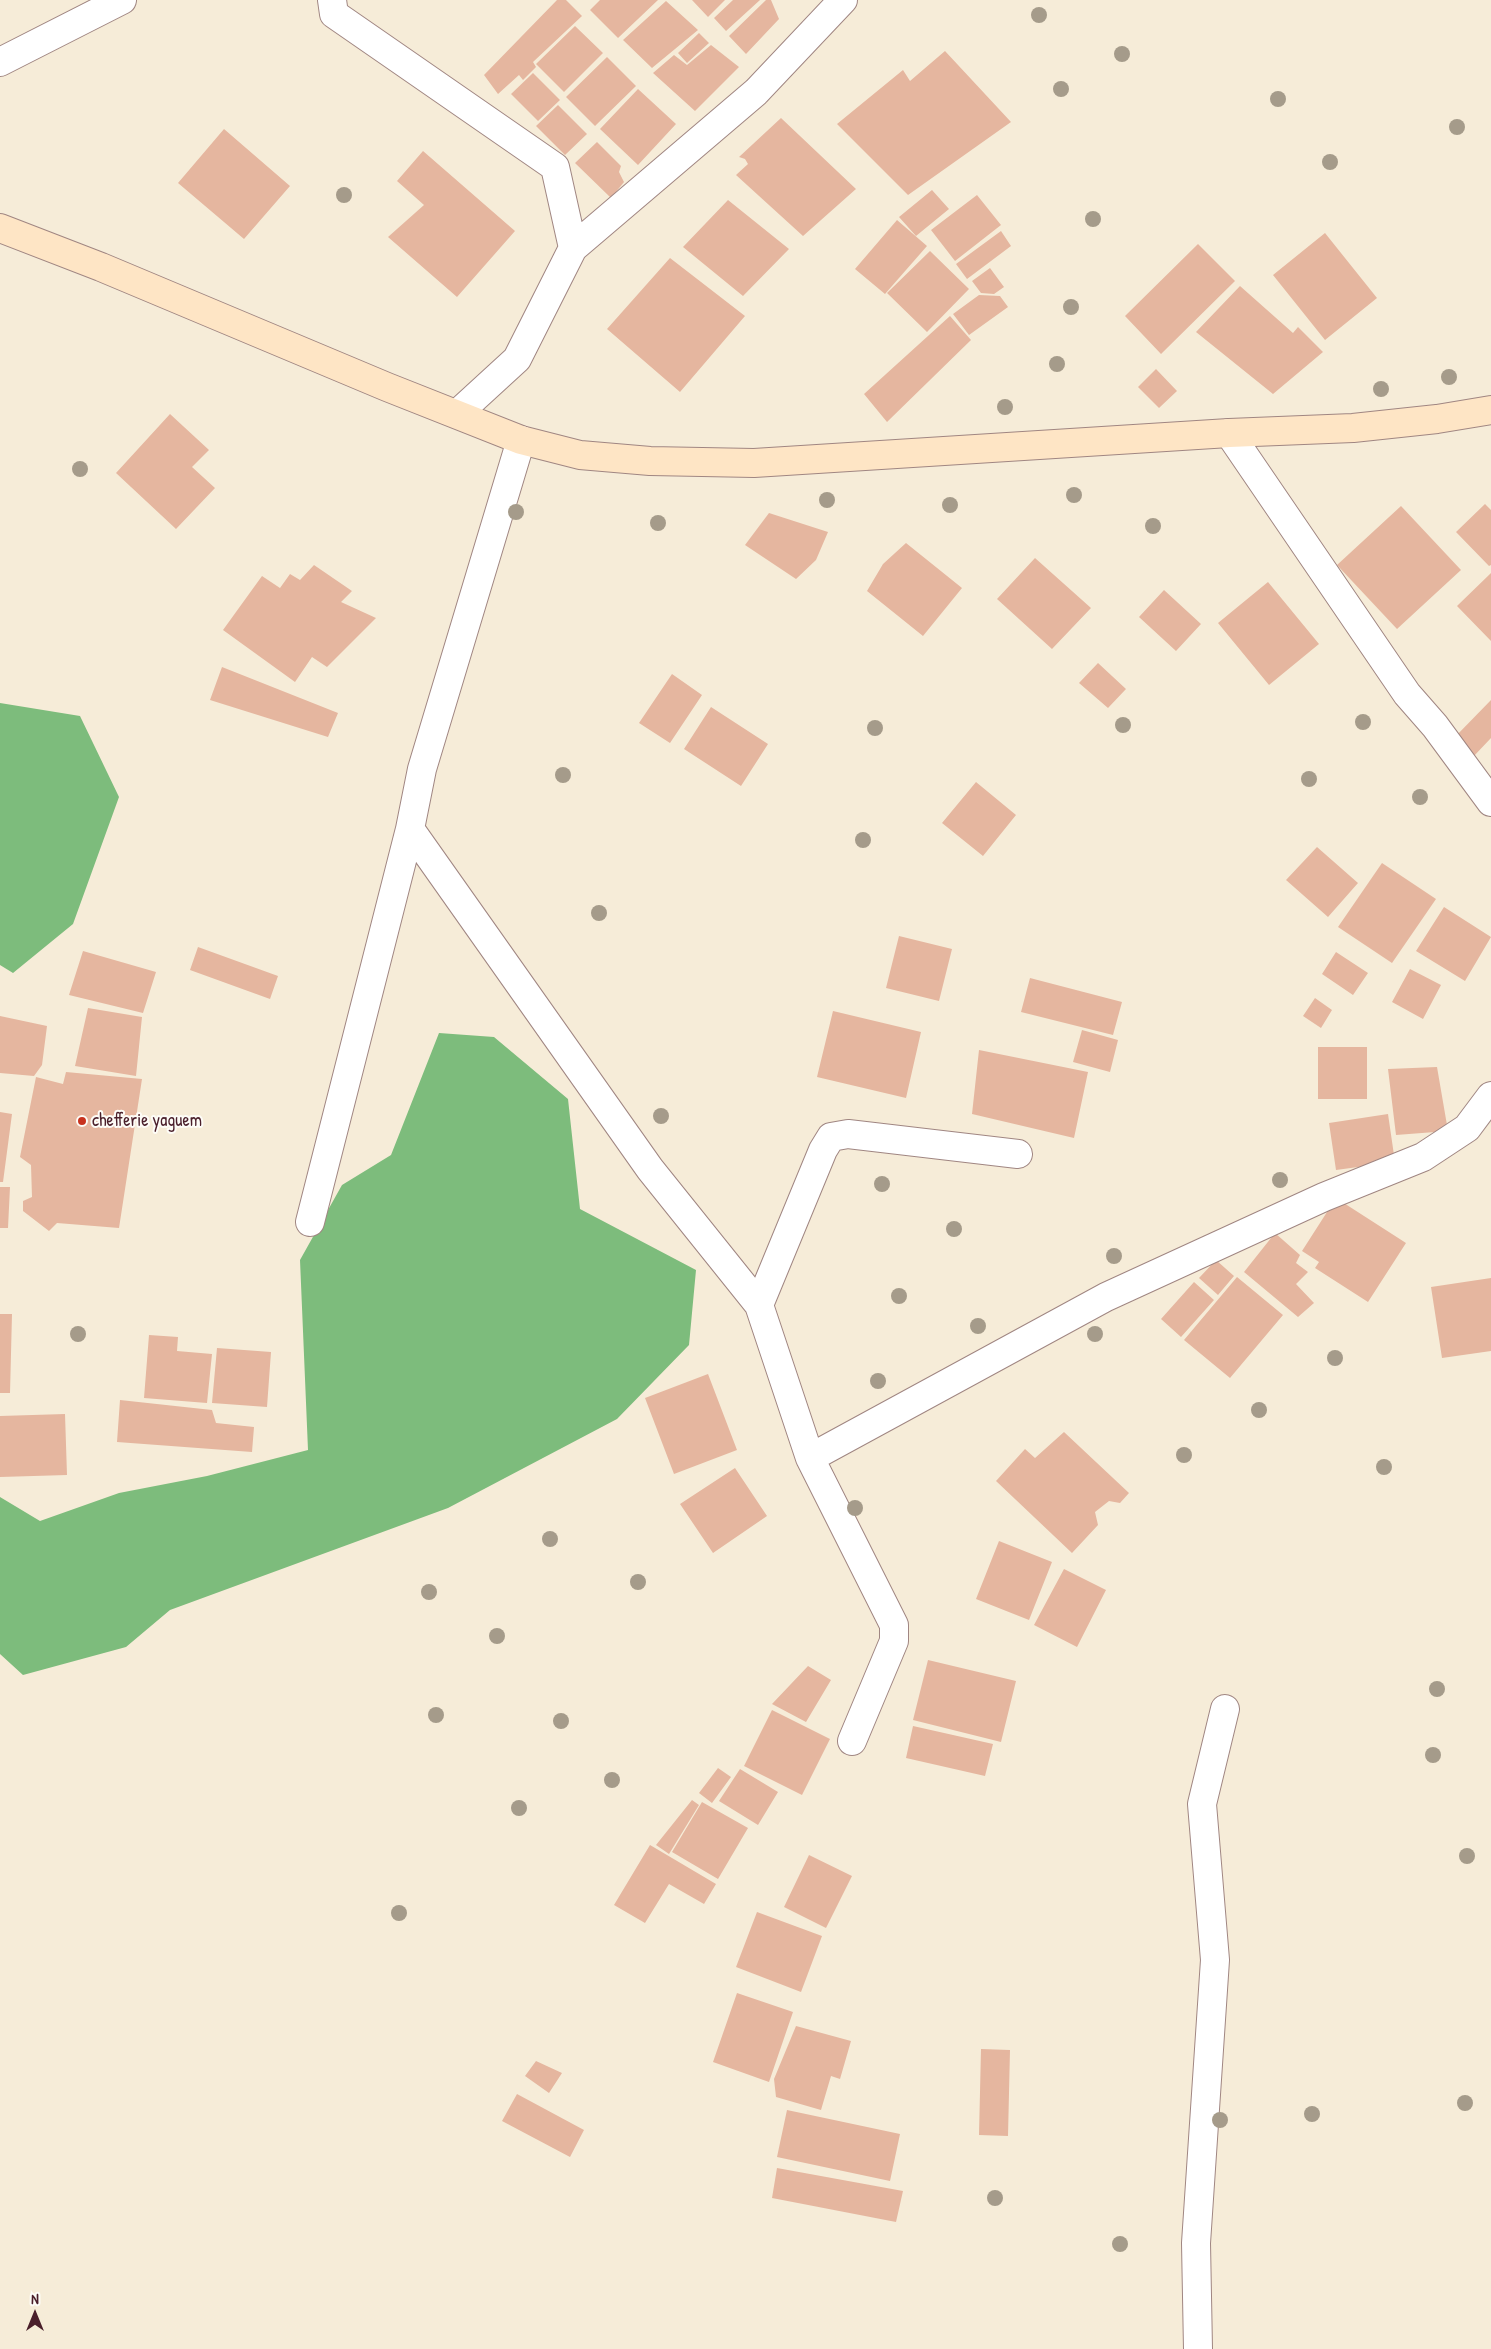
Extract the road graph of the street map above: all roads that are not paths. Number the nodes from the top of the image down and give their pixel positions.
1 (122, 0) edge
2 (332, 0) edge
3 (843, 0) edge
4 (0, 62) edge
5 (0, 228) edge
6 (574, 248) junction
7 (1491, 410) edge
8 (457, 414) junction
9 (1229, 433) junction
10 (521, 440) junction
11 (1491, 802) edge
12 (410, 829) junction
13 (1491, 1096) edge
14 (1018, 1154) dead end
15 (310, 1222) dead end
16 (759, 1305) junction
17 (810, 1458) junction
18 (1225, 1708) dead end
19 (852, 1740) dead end
20 (1198, 2349) edge

1 - 4 street
2 - 6 street
3 - 6 street
5 - 8 main road
6 - 8 street
7 - 9 main road
8 - 10 main road
9 - 10 main road
9 - 11 street
10 - 12 street
12 - 15 street
12 - 16 street
13 - 17 street
14 - 16 street
16 - 17 street
17 - 19 street
18 - 20 street

